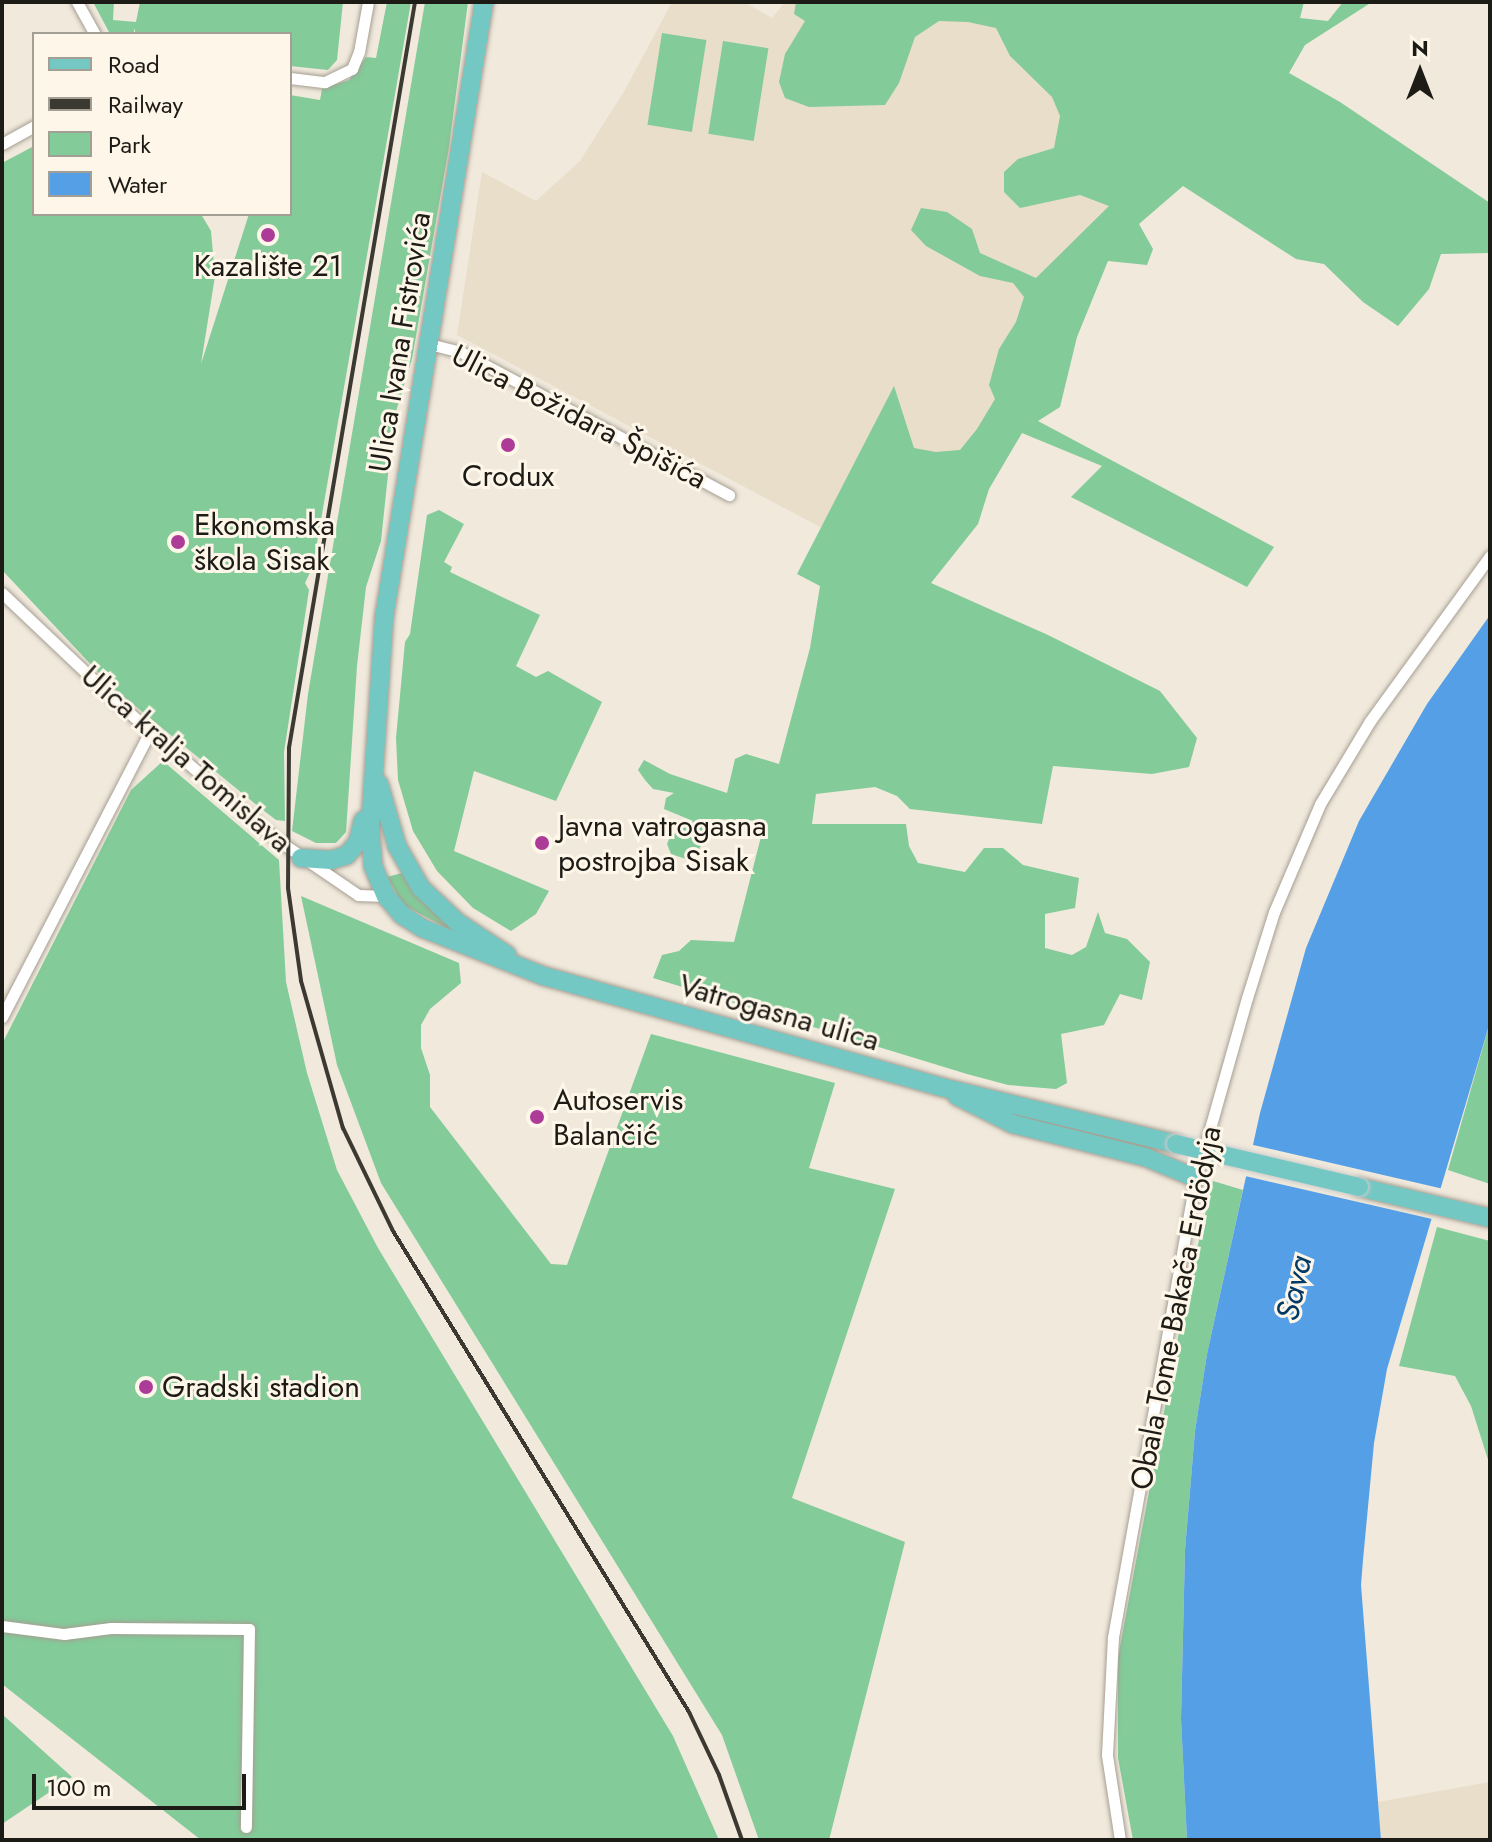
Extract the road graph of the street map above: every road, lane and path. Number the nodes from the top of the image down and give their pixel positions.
1 (77, 2) edge
2 (368, 2) edge
3 (484, 2) edge
4 (94, 32) edge
5 (292, 78) edge
6 (32, 127) edge
7 (2, 144) edge
8 (429, 344) junction
9 (729, 495) dead end
10 (1490, 556) edge
11 (2, 593) edge
12 (150, 731) junction
13 (373, 745) junction
14 (372, 796) junction
15 (301, 858) junction
16 (386, 896) junction
17 (544, 976) junction
18 (2, 1016) edge
19 (941, 1087) junction
20 (1196, 1178) junction
21 (1490, 1218) edge
22 (2, 1626) edge
23 (246, 1827) dead end
24 (1120, 1840) edge

1 - 4 street
2 - 5 street
3 - 8 main road, Ulica Ivana Fistrovića
6 - 7 street
8 - 9 street, Ulica Božidara Špišića
8 - 13 main road, Ulica Ivana Fistrovića
10 - 20 street, Obala Tome Bakača Erdödyja
11 - 12 street, Ulica kralja Tomislava
12 - 15 street, Ulica kralja Tomislava
12 - 18 street
13 - 14 main road
13 - 17 main road
14 - 15 main road
14 - 16 main road
15 - 16 street, Ulica kralja Tomislava
16 - 17 main road, Vatrogasna ulica
17 - 19 main road, Vatrogasna ulica
19 - 20 main road
19 - 21 main road, Vatrogasna ulica, bridge
20 - 24 street, Obala Tome Bakača Erdödyja
22 - 23 street

